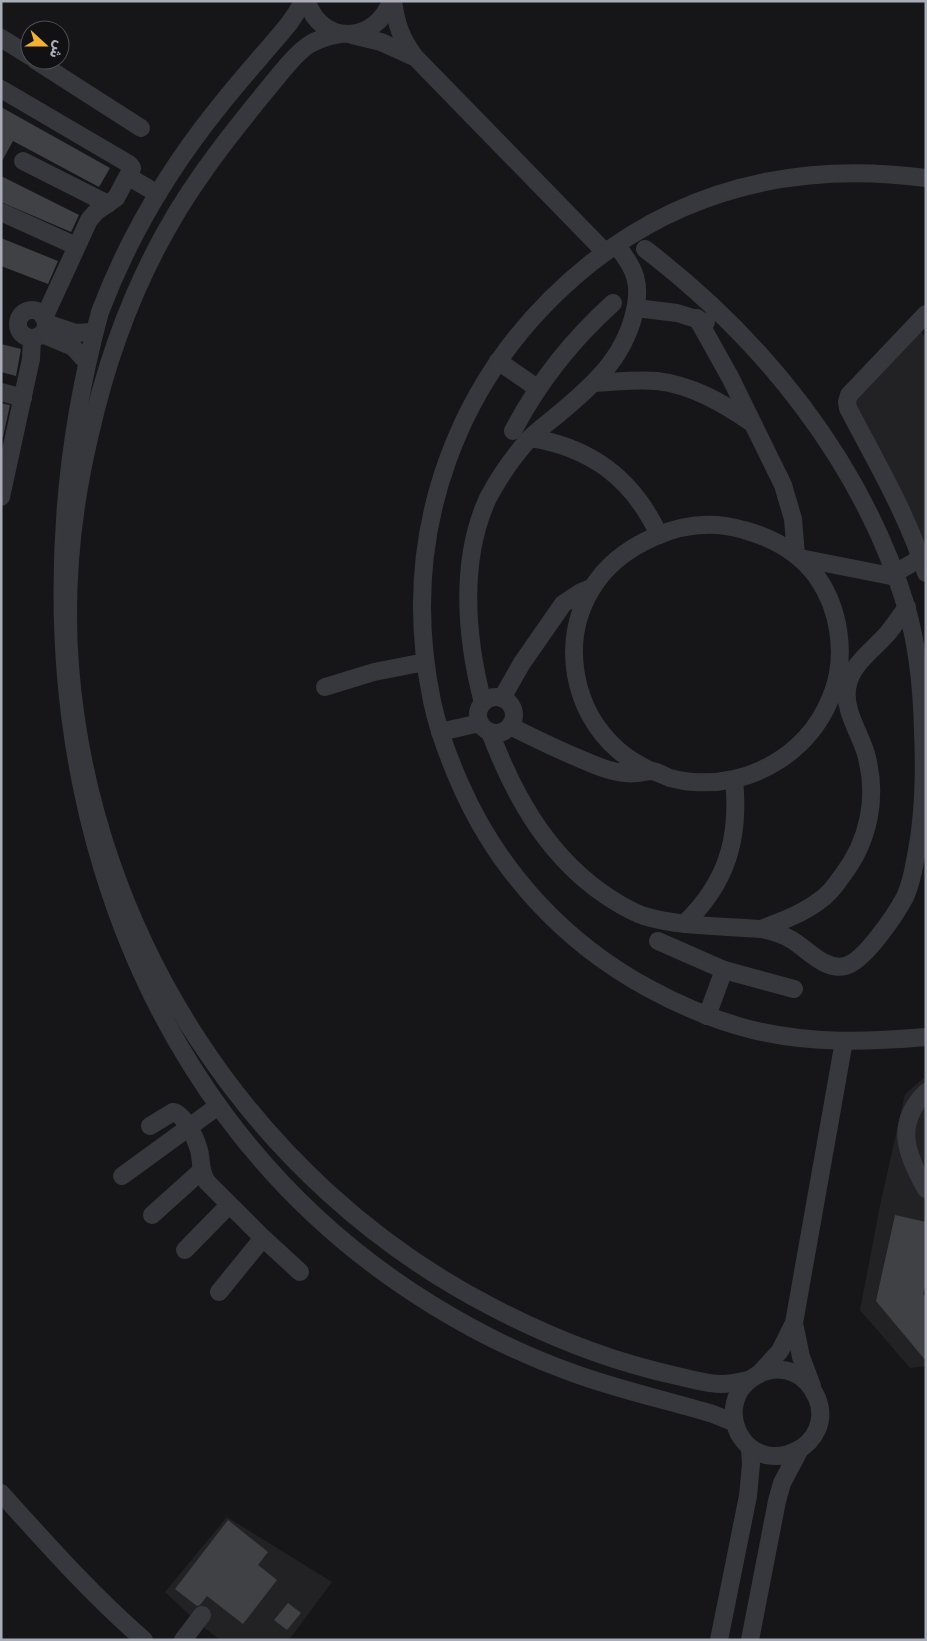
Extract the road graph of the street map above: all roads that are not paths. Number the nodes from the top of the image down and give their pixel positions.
1 (305, 1) edge
2 (392, 1) edge
3 (345, 34) junction
4 (1, 38) edge
5 (20, 50) edge
6 (415, 57) junction
7 (51, 70) edge
8 (1, 89) edge
9 (141, 128) dead end
10 (23, 161) dead end
11 (128, 177) junction
12 (926, 178) edge
13 (158, 194) junction
14 (108, 204) junction
15 (1, 212) edge
16 (648, 224) junction
17 (76, 246) junction
18 (611, 249) junction
19 (645, 249) junction
20 (627, 258) junction
21 (613, 303) dead end
22 (636, 308) junction
23 (926, 314) edge
24 (697, 318) junction
25 (41, 328) junction
26 (92, 332) junction
27 (749, 343) junction
28 (83, 358) junction
29 (498, 361) junction
30 (594, 383) junction
31 (537, 388) junction
32 (1, 392) edge
33 (23, 398) junction
34 (752, 423) junction
35 (513, 431) dead end
36 (530, 438) junction
37 (7, 448) edge
38 (54, 479) dead end
39 (1, 496) edge
40 (659, 535) junction
41 (798, 557) junction
42 (923, 565) edge
43 (895, 575) junction
44 (591, 588) junction
45 (914, 613) edge
46 (425, 662) junction
47 (325, 687) dead end
48 (502, 698) junction
49 (482, 703) junction
50 (510, 726) junction
51 (485, 727) junction
52 (440, 732) junction
53 (651, 771) junction
54 (734, 780) junction
55 (84, 859) dead end
56 (95, 894) dead end
57 (105, 920) dead end
58 (684, 924) junction
59 (761, 929) junction
60 (658, 941) dead end
61 (724, 970) junction
62 (794, 989) dead end
63 (707, 1016) junction
64 (926, 1037) edge
65 (844, 1041) junction
66 (926, 1092) edge
67 (214, 1109) junction
68 (187, 1124) junction
69 (150, 1126) dead end
70 (919, 1163) edge
71 (201, 1171) junction
72 (120, 1172) dead end
73 (926, 1188) edge
74 (229, 1205) junction
75 (152, 1215) dead end
76 (263, 1238) junction
77 (185, 1250) dead end
78 (300, 1272) dead end
79 (219, 1292) dead end
80 (794, 1323) junction
81 (753, 1377) junction
82 (813, 1388) junction
83 (735, 1423) junction
84 (750, 1448) junction
85 (799, 1451) junction
86 (1, 1493) edge
87 (202, 1615) dead end
88 (144, 1640) edge
89 (183, 1640) edge
90 (719, 1640) edge
91 (750, 1640) edge

1 - 3 street
1 - 13 street
2 - 3 street
2 - 6 street
3 - 6 street
3 - 81 street
4 - 5 street
6 - 18 street
7 - 9 street
8 - 11 street
10 - 14 street
11 - 13 street
11 - 14 street
12 - 16 street
13 - 26 street
14 - 17 street
15 - 17 street
16 - 18 street
16 - 19 street
17 - 25 street
18 - 20 street
18 - 29 street
19 - 20 street
19 - 27 street
20 - 22 street
21 - 31 street
22 - 24 street
22 - 30 street
23 - 42 street
24 - 27 street
24 - 34 street
25 - 26 street
25 - 28 street
25 - 33 street
26 - 28 street
27 - 43 street
28 - 38 street
29 - 31 street
29 - 46 street
30 - 34 street
30 - 36 street
31 - 35 street
32 - 33 street
33 - 37 street
34 - 41 street
36 - 40 street
36 - 49 street
37 - 39 street
40 - 41 street
40 - 44 street
41 - 43 street
41 - 54 street
42 - 43 street
43 - 45 street
44 - 48 street
44 - 53 street
45 - 59 street
45 - 59 street
46 - 47 street
46 - 52 street
48 - 49 street
48 - 50 street
49 - 51 street
50 - 51 street
50 - 53 street
51 - 52 street
51 - 58 street
52 - 63 street
53 - 54 street
54 - 58 street
55 - 56 street
57 - 67 street
58 - 59 street
60 - 61 street
61 - 62 street
61 - 63 street
63 - 65 street
64 - 65 street
65 - 80 street
66 - 70 street
67 - 68 street
67 - 83 street
68 - 69 street
68 - 71 street
68 - 72 street
70 - 73 street
71 - 74 street
71 - 75 street
74 - 76 street
74 - 77 street
76 - 78 street
76 - 79 street
80 - 81 street
80 - 82 street
81 - 82 street
81 - 83 street
82 - 85 street
83 - 84 street
84 - 85 street
84 - 90 street
85 - 91 street
86 - 88 street
87 - 89 street

